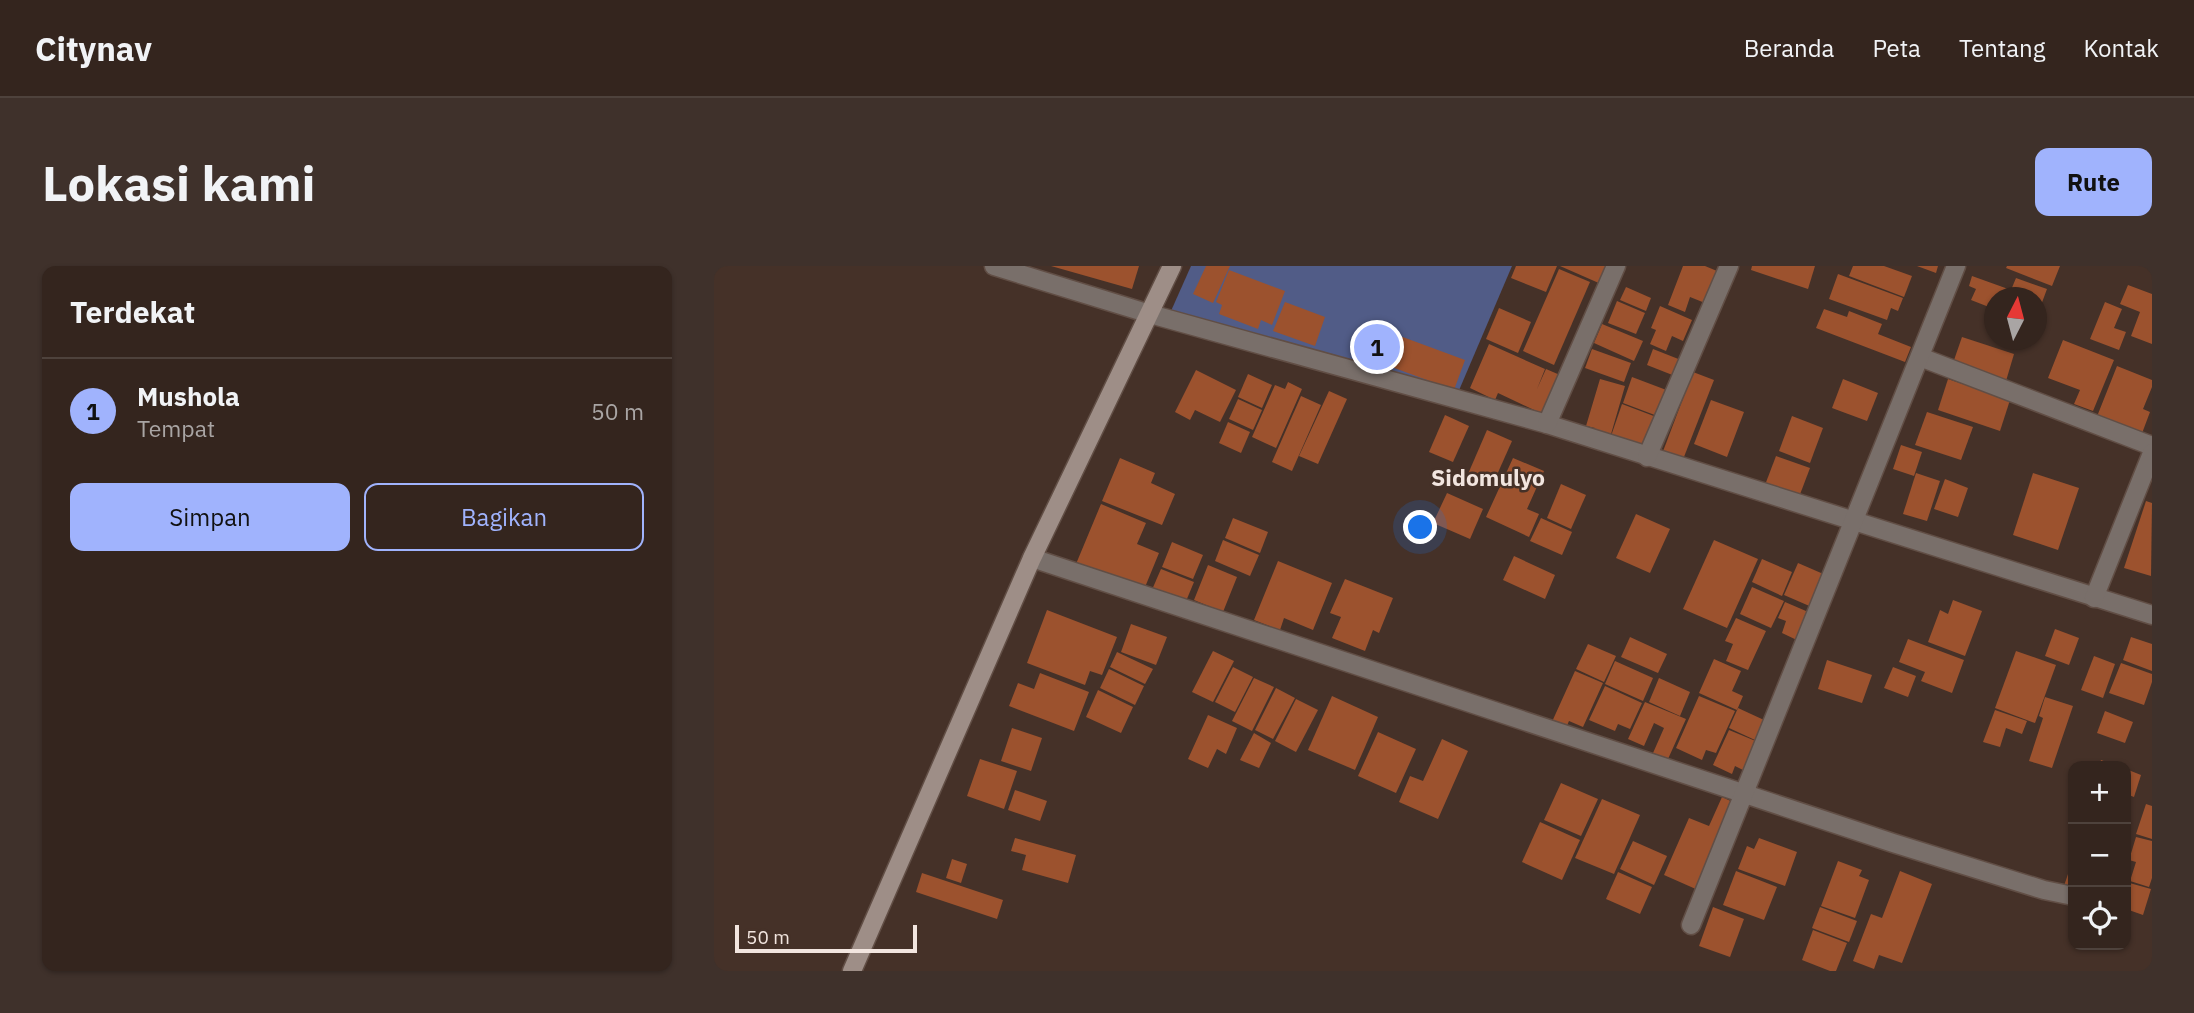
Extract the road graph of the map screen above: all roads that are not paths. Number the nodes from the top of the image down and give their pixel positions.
1 (993, 266) edge
2 (1172, 266) edge
3 (1616, 266) edge
4 (1729, 266) edge
5 (1956, 266) edge
6 (1150, 314) junction
7 (1920, 357) junction
8 (1547, 424) junction
9 (2152, 446) edge
10 (2152, 453) edge
11 (1647, 457) junction
12 (1854, 522) junction
13 (1032, 558) junction
14 (2094, 598) junction
15 (2152, 615) edge
16 (1743, 793) junction
17 (2068, 896) edge
18 (1691, 925) dead end
19 (852, 971) edge

1 - 6 street
2 - 6 main road
3 - 8 street
4 - 11 street
5 - 7 street
6 - 8 street
6 - 13 main road
7 - 9 street
7 - 12 street
8 - 11 street
10 - 14 street
11 - 12 street
12 - 14 street
12 - 16 street
13 - 16 street
13 - 19 main road
14 - 15 street
16 - 17 street
16 - 18 street

